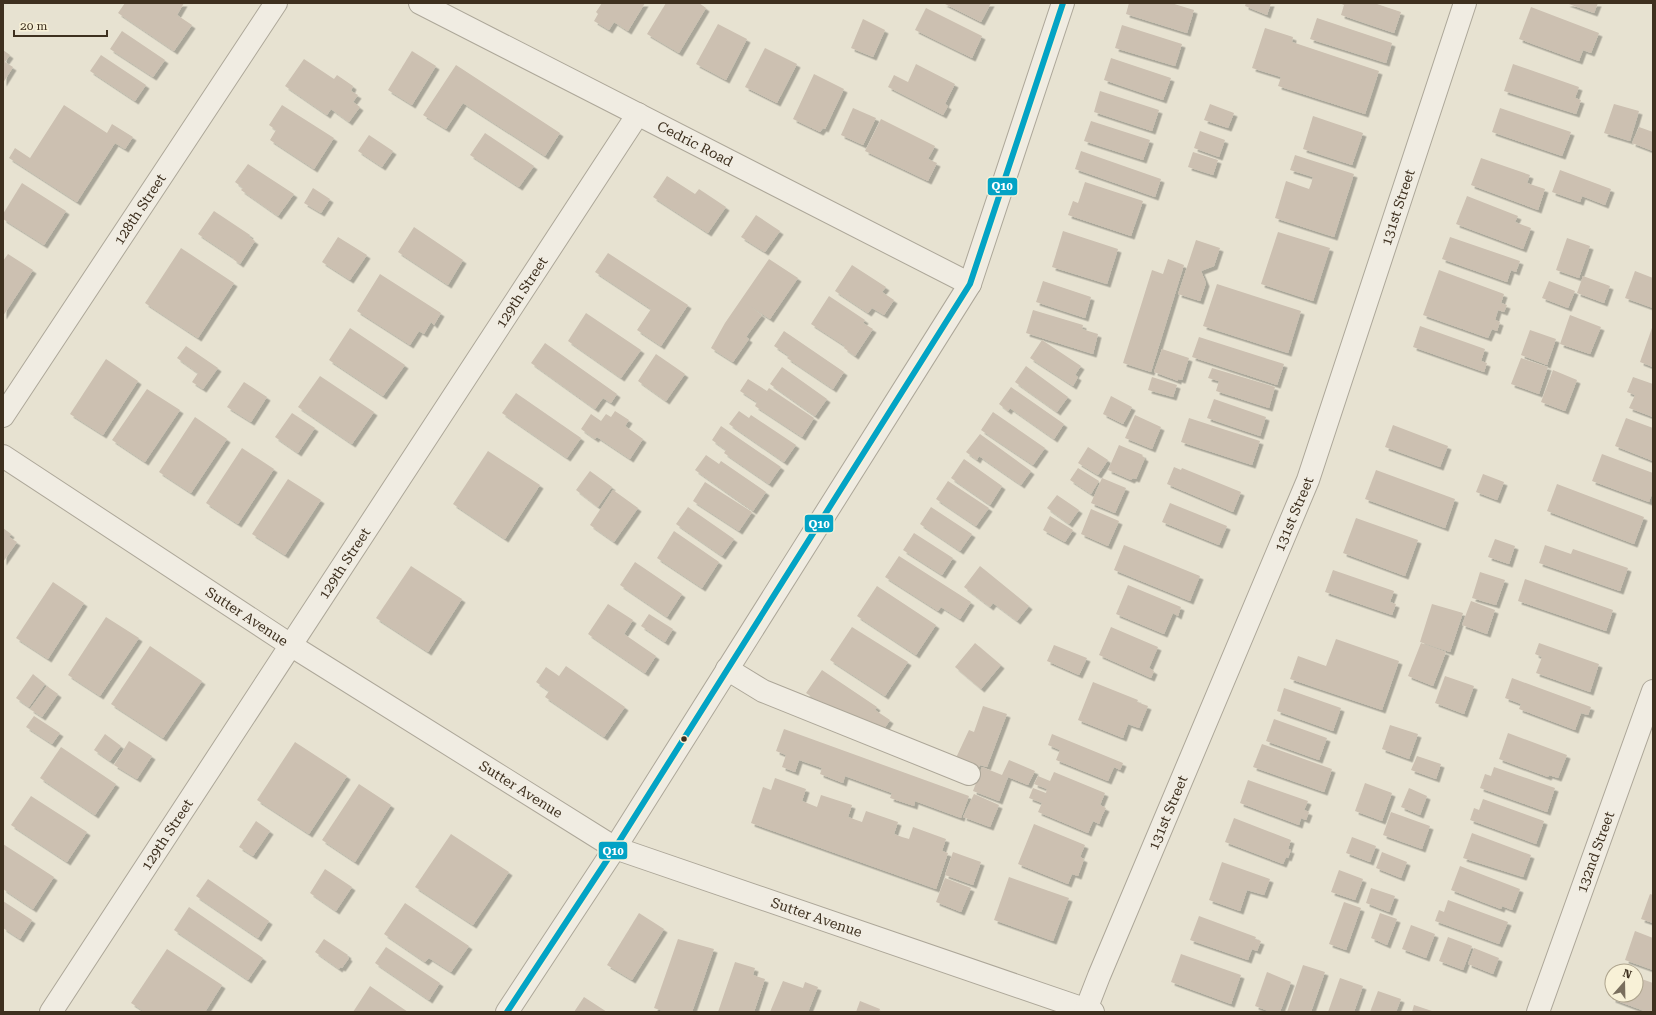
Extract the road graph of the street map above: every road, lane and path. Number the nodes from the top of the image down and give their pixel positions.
1 (276, 3) edge
2 (420, 3) edge
3 (1063, 3) edge
4 (1465, 3) edge
5 (638, 114) junction
6 (970, 284) junction
7 (3, 416) edge
8 (3, 456) edge
9 (292, 646) junction
10 (727, 669) junction
11 (1653, 691) edge
12 (969, 774) dead end
13 (615, 848) junction
14 (1088, 1011) edge
15 (51, 1012) edge
16 (507, 1012) edge
17 (1538, 1012) edge

1 - 7 street, 128th Street
2 - 5 street, Cedric Road
3 - 6 street
4 - 14 street, 131st Street
5 - 6 street, Cedric Road
5 - 9 street, 129th Street
6 - 10 street
8 - 9 street, Sutter Avenue
9 - 13 street, Sutter Avenue
9 - 15 street, 129th Street
10 - 12 street
10 - 13 street
11 - 17 street, 132nd Street
13 - 14 street, Sutter Avenue
13 - 16 street

